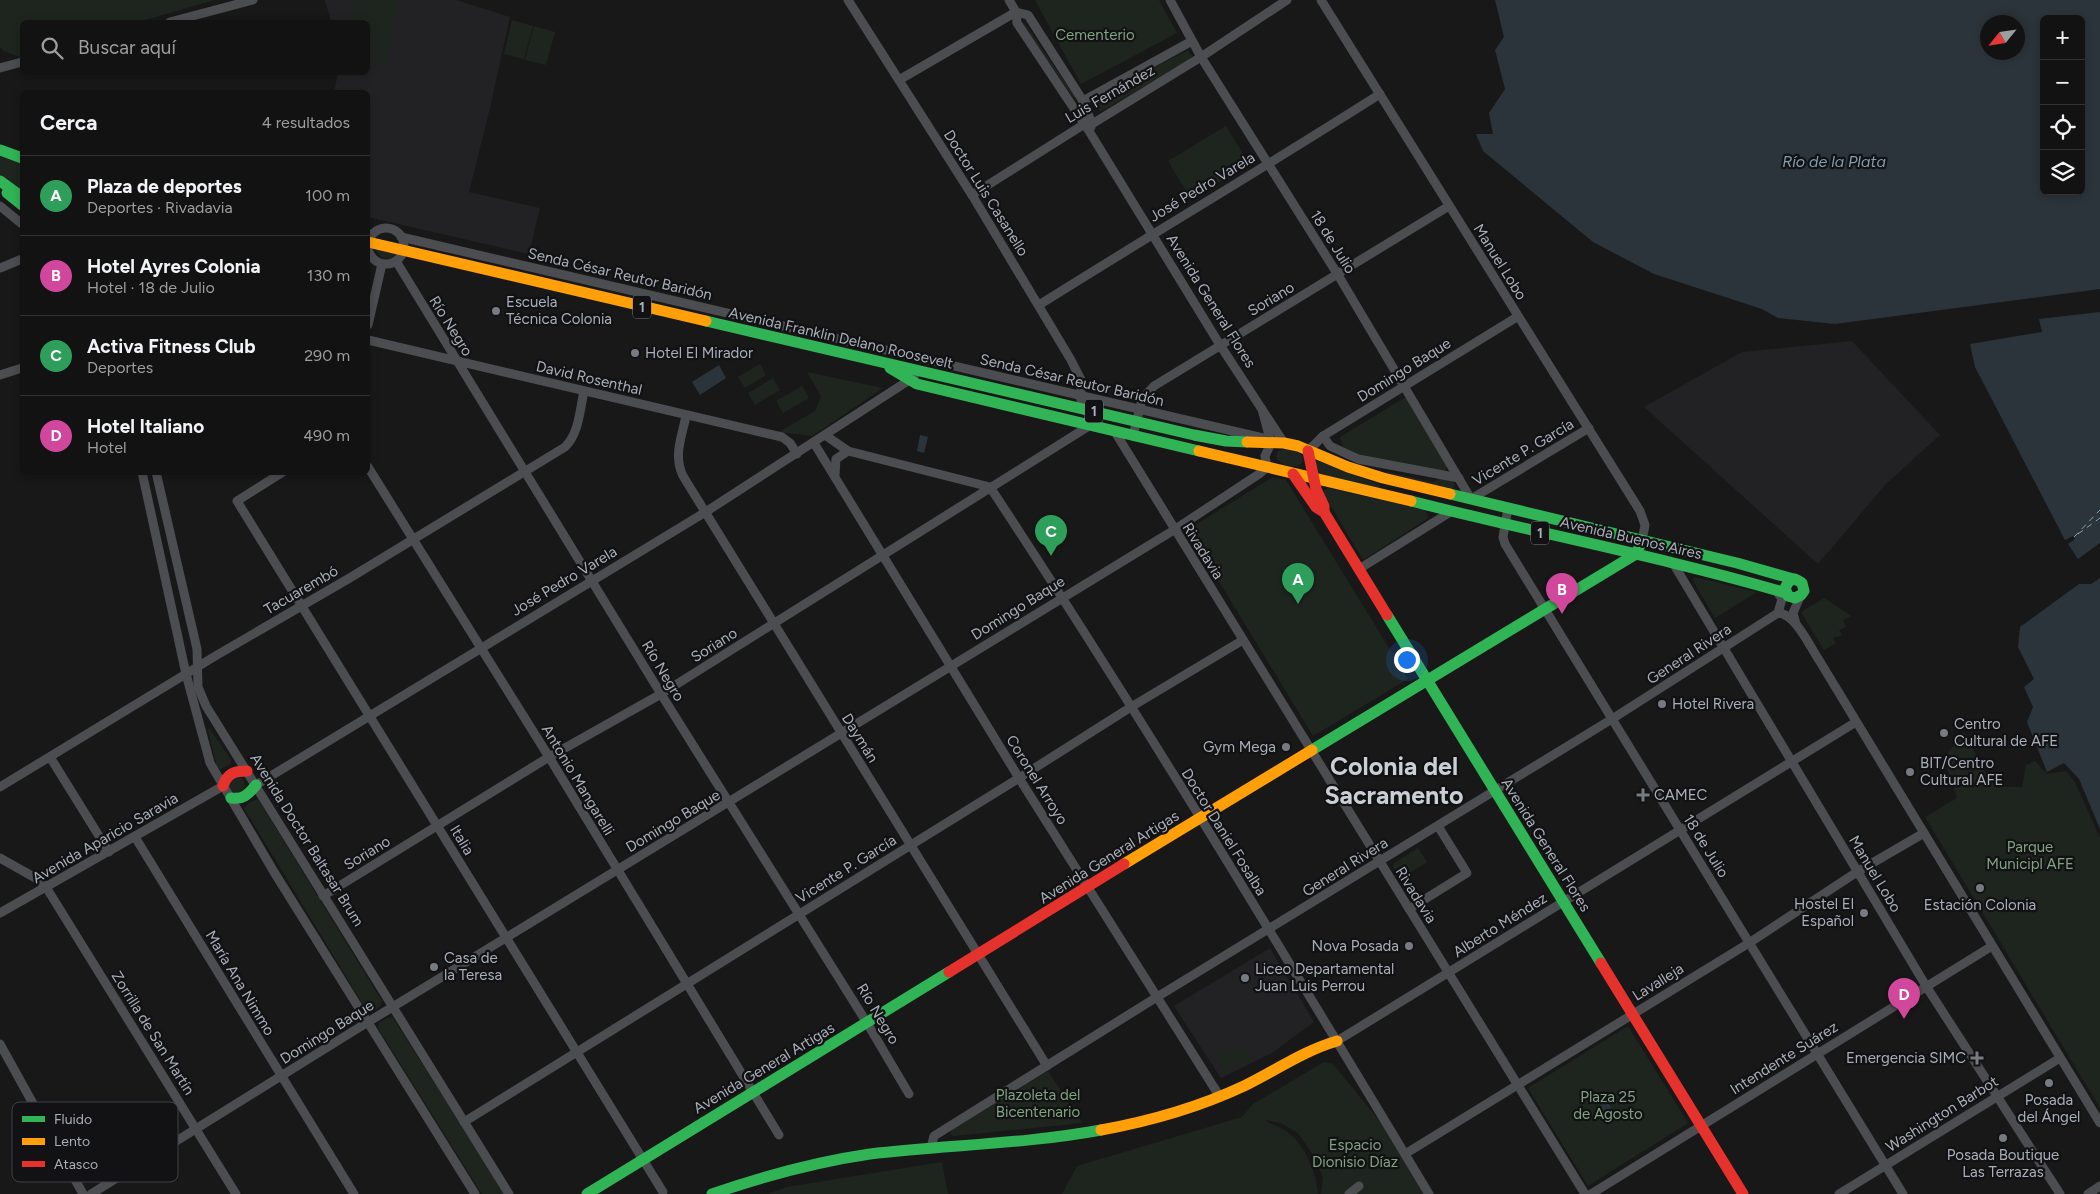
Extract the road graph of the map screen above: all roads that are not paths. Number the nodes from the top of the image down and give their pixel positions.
1 (253, 0) edge
2 (848, 0) edge
3 (1009, 0) edge
4 (1170, 0) edge
5 (1287, 0) edge
6 (1321, 0) edge
7 (1016, 12) junction
8 (178, 20) edge
9 (1192, 41) junction
10 (1202, 57) junction
11 (20, 63) edge
12 (0, 68) edge
13 (899, 80) junction
14 (1380, 94) junction
15 (1083, 101) junction
16 (1088, 127) junction
17 (0, 150) edge
18 (20, 157) edge
19 (1269, 164) junction
20 (0, 181) edge
21 (0, 187) edge
22 (972, 195) junction
23 (20, 196) edge
24 (20, 203) edge
25 (0, 206) edge
26 (1449, 206) junction
27 (20, 222) edge
28 (370, 229) edge
29 (377, 231) junction
30 (1152, 234) junction
31 (401, 237) junction
32 (370, 240) edge
33 (370, 242) edge
34 (404, 250) junction
35 (370, 257) edge
36 (493, 258) junction
37 (20, 259) edge
38 (396, 261) junction
39 (382, 264) junction
40 (0, 268) edge
41 (541, 270) junction
42 (490, 271) junction
43 (1338, 276) junction
44 (538, 282) junction
45 (1039, 305) junction
46 (370, 316) edge
47 (1518, 317) junction
48 (370, 340) edge
49 (1220, 345) junction
50 (924, 359) junction
51 (458, 362) junction
52 (880, 363) junction
53 (20, 369) edge
54 (921, 372) junction
55 (0, 375) edge
56 (913, 382) junction
57 (1404, 386) junction
58 (584, 391) junction
59 (1082, 396) junction
60 (1077, 408) junction
61 (1262, 409) junction
62 (1139, 410) junction
63 (686, 416) junction
64 (1136, 421) junction
65 (1071, 422) junction
66 (1089, 426) junction
67 (1589, 428) junction
68 (1115, 432) junction
69 (825, 436) junction
70 (1133, 436) junction
71 (1323, 436) junction
72 (1270, 441) junction
73 (814, 443) junction
74 (1284, 443) junction
75 (848, 451) junction
76 (1308, 451) junction
77 (797, 454) junction
78 (1267, 467) junction
79 (370, 470) edge
80 (524, 472) junction
81 (1293, 474) junction
82 (143, 475) edge
83 (157, 475) edge
84 (278, 475) edge
85 (835, 475) junction
86 (1313, 478) junction
87 (1459, 478) junction
88 (990, 487) junction
89 (1471, 499) junction
90 (1508, 508) junction
91 (1452, 511) junction
92 (1324, 512) junction
93 (704, 513) junction
94 (1468, 515) junction
95 (1505, 525) junction
96 (1174, 530) junction
97 (414, 539) junction
98 (1642, 541) junction
99 (1636, 554) junction
100 (884, 556) junction
101 (1732, 562) junction
102 (1673, 564) junction
103 (1359, 569) junction
104 (1728, 576) junction
105 (1795, 579) junction
106 (593, 581) junction
107 (1781, 591) junction
108 (1062, 597) junction
109 (1800, 597) junction
110 (301, 606) junction
111 (1545, 609) junction
112 (1778, 613) junction
113 (774, 624) junction
114 (1797, 626) junction
115 (1243, 640) junction
116 (482, 649) junction
117 (1723, 649) junction
118 (950, 666) junction
119 (198, 668) junction
120 (186, 674) junction
121 (1427, 680) junction
122 (661, 694) junction
123 (1131, 706) junction
124 (370, 716) junction
125 (1612, 719) junction
126 (1856, 722) junction
127 (840, 733) junction
128 (1311, 750) junction
129 (50, 757) junction
130 (549, 758) junction
131 (1791, 762) junction
132 (247, 771) junction
133 (1019, 778) junction
134 (256, 785) junction
135 (223, 786) junction
136 (0, 787) edge
137 (1495, 791) junction
138 (231, 798) junction
139 (730, 802) junction
140 (1200, 818) junction
141 (438, 826) junction
142 (1438, 826) junction
143 (1680, 830) junction
144 (1924, 833) junction
145 (135, 837) junction
146 (911, 845) junction
147 (109, 852) junction
148 (0, 858) edge
149 (1379, 862) junction
150 (618, 871) junction
151 (1858, 872) junction
152 (46, 887) junction
153 (1088, 888) junction
154 (324, 896) junction
155 (1564, 902) junction
156 (1409, 909) junction
157 (0, 914) edge
158 (800, 914) junction
159 (1269, 930) junction
160 (505, 938) junction
161 (1749, 942) junction
162 (1992, 946) junction
163 (978, 955) junction
164 (1448, 972) junction
165 (687, 984) junction
166 (1926, 986) junction
167 (1157, 997) junction
168 (392, 1007) junction
169 (1632, 1014) junction
170 (368, 1022) junction
171 (868, 1022) junction
172 (1337, 1040) junction
173 (0, 1044) edge
174 (578, 1051) junction
175 (1816, 1053) junction
176 (2060, 1058) junction
177 (1047, 1066) junction
178 (282, 1076) junction
179 (1517, 1085) junction
180 (753, 1093) junction
181 (909, 1094) dead end
182 (1220, 1097) junction
183 (1996, 1097) junction
184 (32, 1102) edge
185 (464, 1122) junction
186 (2100, 1123) edge
187 (1701, 1126) junction
188 (196, 1130) junction
189 (779, 1135) dead end
190 (178, 1141) edge
191 (931, 1147) junction
192 (1405, 1154) junction
193 (644, 1159) junction
194 (1885, 1166) junction
195 (76, 1182) edge
196 (111, 1182) edge
197 (1359, 1186) dead end
198 (2100, 1186) edge
199 (664, 1192) dead end
200 (83, 1194) edge
201 (91, 1194) edge
202 (236, 1194) edge
203 (354, 1194) edge
204 (475, 1194) edge
205 (510, 1194) edge
206 (587, 1194) edge
207 (712, 1194) edge
208 (1348, 1194) edge
209 (1429, 1194) edge
210 (1584, 1194) edge
211 (1591, 1194) edge
212 (1744, 1194) edge
213 (1839, 1194) edge
214 (1903, 1194) edge
215 (2060, 1194) edge
216 (2088, 1194) edge

1 - 8 street
2 - 13 street, Doctor Luis Casanello
3 - 7 street, Avenida General Flores
4 - 9 street, 18 de Julio
5 - 10 street, Luis Fernández
6 - 14 street, Manuel Lobo
7 - 13 street
7 - 15 street, Avenida General Flores
7 - 16 street, Avenida General Flores
9 - 10 street, 18 de Julio
9 - 15 street
10 - 16 street, Luis Fernández
10 - 19 street, 18 de Julio
11 - 12 street
13 - 22 street, Doctor Luis Casanello
14 - 19 street, José Pedro Varela
14 - 26 street, Manuel Lobo
15 - 16 street
16 - 22 street, Luis Fernández
16 - 30 street, Avenida General Flores
17 - 18 street
19 - 30 street, José Pedro Varela
19 - 43 street, 18 de Julio
20 - 23 street
21 - 24 street
22 - 45 street, Doctor Luis Casanello
25 - 27 street
26 - 43 street, Soriano
26 - 47 street, Manuel Lobo
28 - 29 street
29 - 31 street, Senda César Reutor Baridón
29 - 32 street
30 - 45 street, José Pedro Varela
30 - 49 street, Avenida General Flores
31 - 34 street
31 - 36 street, Senda César Reutor Baridón
33 - 34 street, Avenida Franklin Delano Roosevelt / 1
34 - 38 street
34 - 42 street, Avenida Franklin Delano Roosevelt / 1
35 - 39 street
36 - 41 street, Senda César Reutor Baridón
36 - 42 street
37 - 40 street
38 - 39 street
38 - 51 street, Río Negro
39 - 46 street
41 - 44 street
41 - 50 street, Senda César Reutor Baridón
42 - 44 street, Avenida Franklin Delano Roosevelt / 1
43 - 49 street, Soriano
43 - 57 street, 18 de Julio
44 - 52 street, Avenida Franklin Delano Roosevelt / 1
45 - 59 street, Doctor Luis Casanello
47 - 57 street, Domingo Baque
47 - 67 street, Manuel Lobo
48 - 51 street, David Rosenthal
49 - 61 street, Avenida General Flores
49 - 62 street, Soriano
50 - 54 street
50 - 59 street, Senda César Reutor Baridón
51 - 58 street, David Rosenthal
51 - 80 street, Río Negro
52 - 54 street, Avenida Franklin Delano Roosevelt / 1
52 - 56 street, 1
53 - 55 street
54 - 56 street, José Pedro Varela
54 - 60 street, Avenida Franklin Delano Roosevelt / 1
56 - 65 street, Avenida Franklin Delano Roosevelt / 1
56 - 69 street, José Pedro Varela
57 - 71 street, Domingo Baque
57 - 87 street, 18 de Julio
58 - 63 street, David Rosenthal
58 - 80 street, Tacuarembó
59 - 60 street, Doctor Luis Casanello
59 - 62 street, Senda César Reutor Baridón
60 - 64 street, Avenida Franklin Delano Roosevelt / 1
60 - 65 street, Doctor Luis Casanello
61 - 72 street, Avenida General Flores
61 - 74 street, Avenida General Flores
62 - 64 street, Soriano
62 - 72 street, Senda César Reutor Baridón
63 - 77 street, David Rosenthal
63 - 93 street, Daymán
64 - 70 street, Soriano
64 - 72 street, Avenida Franklin Delano Roosevelt / 1
65 - 66 street, Avenida Franklin Delano Roosevelt / 1
66 - 68 street, Avenida Franklin Delano Roosevelt / 1
66 - 88 street, Soriano
67 - 89 street, Vicente P. García
67 - 98 street, Manuel Lobo
68 - 70 street, Avenida Franklin Delano Roosevelt / 1
68 - 96 street, Rivadavia
69 - 73 street, José Pedro Varela
69 - 75 street
70 - 78 street, Avenida Franklin Delano Roosevelt / 1
71 - 76 street, Domingo Baque
71 - 87 street
72 - 74 street, Avenida Franklin Delano Roosevelt / 1
72 - 78 street
73 - 77 street, José Pedro Varela
73 - 85 street, Coronel Arroyo
74 - 76 street, Avenida Franklin Delano Roosevelt / 1
75 - 85 street
75 - 88 street
76 - 86 street, Avenida General Flores
76 - 89 street, Avenida Buenos Aires / 1
77 - 93 street, José Pedro Varela
78 - 81 street, Avenida Franklin Delano Roosevelt / 1
78 - 96 street, Domingo Baque
79 - 97 street, Antonio Mangarelli
80 - 97 street, Tacuarembó
80 - 106 street, Río Negro
81 - 86 street, Avenida Buenos Aires / 1
81 - 92 street, Avenida General Flores
82 - 120 street
83 - 119 street, Avenida Doctor Baltasar Brum
84 - 110 street, Italia
85 - 100 street, Coronel Arroyo
86 - 91 street, Avenida Buenos Aires / 1
86 - 92 street, Avenida General Flores
87 - 89 street, 18 de Julio
88 - 100 street, Soriano
88 - 108 street, Doctor Daniel Fosalba
89 - 90 street, Avenida Buenos Aires / 1
89 - 94 street
90 - 95 street, 18 de Julio
90 - 98 street, Avenida Buenos Aires / 1
91 - 94 street, Avenida Buenos Aires / 1
91 - 103 street
92 - 103 street, Avenida General Flores
93 - 106 street, José Pedro Varela
93 - 113 street, Daymán
94 - 95 street, Avenida Buenos Aires / 1
95 - 99 street, Avenida Buenos Aires / 1
95 - 111 street, 18 de Julio
96 - 108 street, Domingo Baque
96 - 115 street, Rivadavia
97 - 110 street, Tacuarembó
97 - 116 street, Antonio Mangarelli
98 - 99 street
98 - 101 street, Avenida Buenos Aires / 1
99 - 102 street, Avenida Buenos Aires / 1
99 - 111 street, Avenida General Artigas
100 - 113 street, Soriano
100 - 118 street, Coronel Arroyo
101 - 104 street
101 - 105 street, Avenida Buenos Aires / 1
102 - 104 street, Avenida Buenos Aires / 1
102 - 117 street, Manuel Lobo
103 - 121 street, Avenida General Flores
104 - 107 street, Avenida Buenos Aires / 1
105 - 107 street
105 - 109 street
106 - 116 street, José Pedro Varela
106 - 122 street, Río Negro
107 - 109 street, Avenida Buenos Aires / 1
107 - 112 street
108 - 118 street, Domingo Baque
108 - 123 street, Doctor Daniel Fosalba
109 - 114 street
110 - 119 street, Tacuarembó
110 - 124 street, Italia
111 - 121 street, Avenida General Artigas
111 - 125 street, 18 de Julio
112 - 114 street
112 - 117 street, General Rivera
113 - 122 street, Soriano
113 - 127 street, Daymán
114 - 126 street
115 - 123 street, Vicente P. García
115 - 128 street, Rivadavia
116 - 124 street, José Pedro Varela
116 - 130 street, Antonio Mangarelli
117 - 125 street, General Rivera
117 - 131 street, Manuel Lobo
118 - 127 street, Domingo Baque
118 - 133 street, Coronel Arroyo
119 - 120 street, Tacuarembó
119 - 132 street, Avenida Doctor Baltasar Brum
120 - 129 street, Tacuarembó
120 - 135 street
121 - 128 street, Avenida General Artigas
121 - 137 street, Avenida General Flores
122 - 130 street, Soriano
122 - 139 street, Río Negro
123 - 133 street, Vicente P. García
123 - 140 street, Doctor Daniel Fosalba
124 - 134 street, José Pedro Varela
124 - 141 street, Italia
125 - 137 street, General Rivera
125 - 143 street, 18 de Julio
126 - 131 street, Alberto Méndez
126 - 144 street
127 - 139 street, Domingo Baque
127 - 146 street, Daymán
128 - 140 street, Avenida General Artigas
128 - 149 street, Rivadavia
129 - 136 street, Tacuarembó
129 - 147 street
130 - 141 street, Soriano
130 - 150 street, Antonio Mangarelli
131 - 143 street, Alberto Méndez
131 - 151 street, Manuel Lobo
132 - 134 street, Avenida Doctor Baltasar Brum
132 - 135 street
133 - 146 street, Vicente P. García
133 - 153 street, Coronel Arroyo
134 - 138 street, José Pedro Varela
134 - 154 street, Avenida Doctor Baltasar Brum
135 - 138 street
135 - 145 street, Avenida Aparicio Saravia
137 - 142 street, General Rivera
137 - 155 street, Avenida General Flores
138 - 170 street
139 - 150 street, Domingo Baque
139 - 158 street, Río Negro
140 - 153 street, Avenida General Artigas
140 - 159 street, Doctor Daniel Fosalba
141 - 154 street, Soriano
141 - 160 street, Italia
142 - 149 street, General Rivera
142 - 156 street
143 - 155 street, Alberto Méndez
143 - 161 street, 18 de Julio
144 - 151 street, Lavalleja
144 - 162 street
145 - 147 street, Avenida Aparicio Saravia
145 - 178 street, María Ana Nimmo
146 - 158 street, Vicente P. García
146 - 163 street, Daymán
147 - 152 street, Avenida Aparicio Saravia
148 - 152 street
149 - 156 street, Rivadavia
149 - 159 street, General Rivera
150 - 160 street, Domingo Baque
150 - 165 street, Antonio Mangarelli
151 - 161 street, Lavalleja
151 - 166 street, Manuel Lobo
152 - 157 street, Avenida Aparicio Saravia
152 - 188 street, Zorrilla de San Martín
153 - 163 street, Avenida General Artigas
153 - 167 street, Coronel Arroyo
154 - 168 street, Avenida Doctor Baltasar Brum
155 - 164 street, Alberto Méndez
155 - 169 street, Avenida General Flores
156 - 164 street, Rivadavia
158 - 165 street, Vicente P. García
158 - 171 street, Río Negro
159 - 167 street, General Rivera
159 - 172 street, Doctor Daniel Fosalba
160 - 168 street, Domingo Baque
160 - 174 street, Italia
161 - 169 street, Lavalleja
161 - 175 street, 18 de Julio
162 - 166 street, Intendente Suárez
162 - 176 street
163 - 171 street, Avenida General Artigas
163 - 177 street, Daymán
164 - 172 street, Alberto Méndez
164 - 179 street, Rivadavia
165 - 174 street, Vicente P. García
165 - 180 street, Antonio Mangarelli
166 - 175 street, Intendente Suárez
166 - 183 street, Manuel Lobo
167 - 177 street, General Rivera
167 - 182 street, Coronel Arroyo
168 - 170 street, Domingo Baque
168 - 185 street, Avenida Doctor Baltasar Brum
169 - 179 street, Lavalleja
169 - 187 street, Avenida General Flores
170 - 178 street, Domingo Baque
170 - 204 street
171 - 180 street, Avenida General Artigas
171 - 181 street, Río Negro
172 - 182 street
172 - 192 street, Doctor Daniel Fosalba
173 - 184 street
174 - 185 street, Vicente P. García
174 - 193 street, Italia
175 - 187 street, Intendente Suárez
175 - 194 street, 18 de Julio
176 - 183 street, Washington Barbot
176 - 186 street
177 - 191 street, General Rivera
178 - 188 street, Domingo Baque
178 - 203 street, María Ana Nimmo
179 - 192 street, Lavalleja
179 - 210 street, Rivadavia
180 - 189 street, Antonio Mangarelli
180 - 193 street, Avenida General Artigas
182 - 191 street
183 - 194 street, Washington Barbot
183 - 215 street, Manuel Lobo
185 - 205 street, Avenida Doctor Baltasar Brum
187 - 211 street, Intendente Suárez
187 - 212 street, Avenida General Flores
188 - 190 street, Domingo Baque
188 - 202 street, Zorrilla de San Martín
191 - 207 street
192 - 209 street, Doctor Daniel Fosalba
193 - 199 street, Italia
193 - 206 street, Avenida General Artigas
194 - 213 street, Washington Barbot
194 - 214 street, 18 de Julio
195 - 200 street
196 - 201 street, Domingo Baque
197 - 208 street
198 - 216 street

